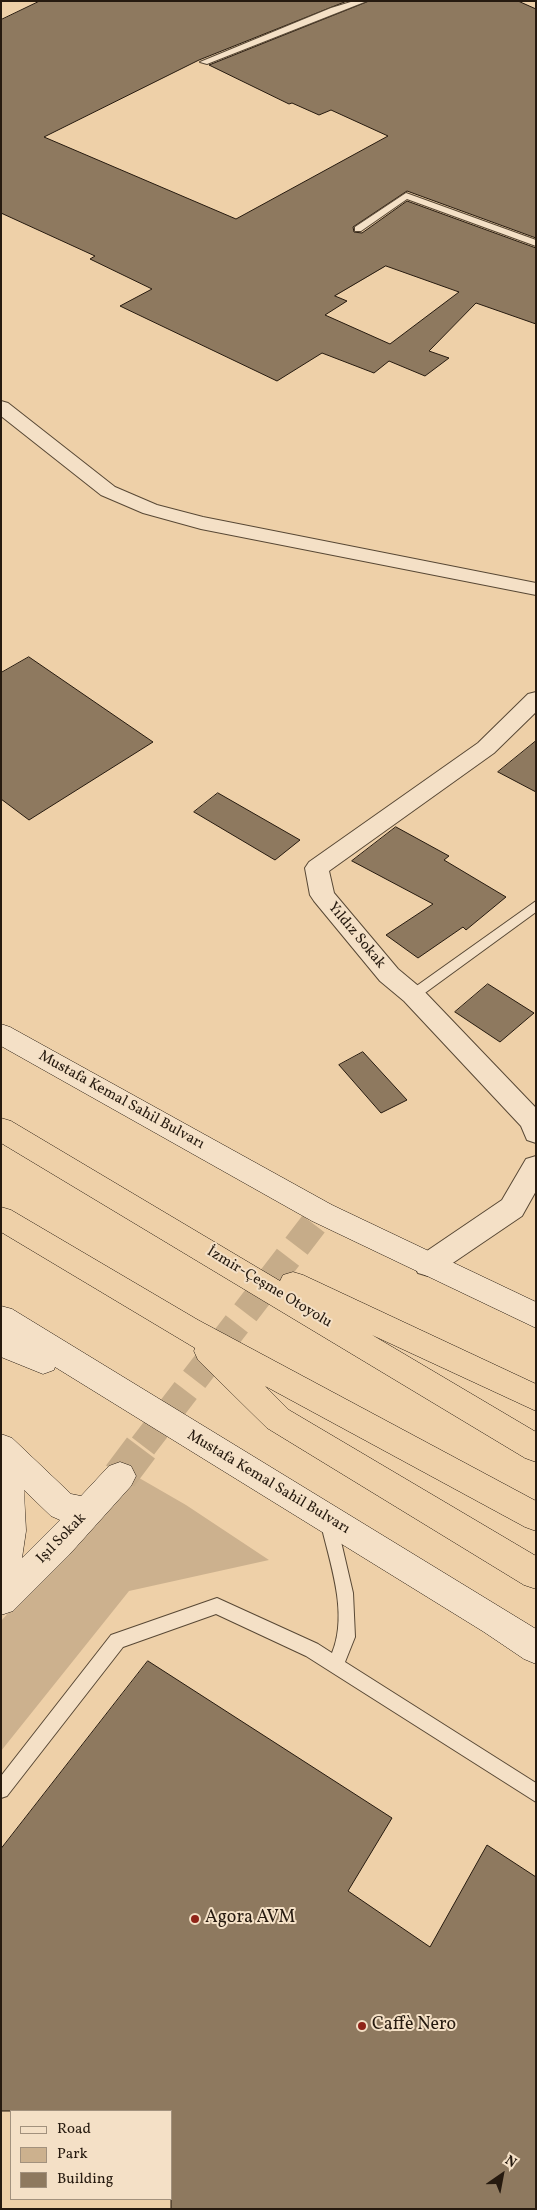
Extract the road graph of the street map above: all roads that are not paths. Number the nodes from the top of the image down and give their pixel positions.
1 (363, 1) edge
2 (204, 62) dead end
3 (358, 229) dead end
4 (536, 243) edge
5 (1, 407) edge
6 (536, 589) edge
7 (536, 700) edge
8 (536, 905) edge
9 (413, 995) junction
10 (1, 1034) edge
11 (1, 1129) edge
12 (536, 1133) edge
13 (536, 1166) edge
14 (1, 1218) edge
15 (156, 1220) junction
16 (428, 1266) junction
17 (536, 1316) edge
18 (1, 1318) edge
19 (187, 1329) junction
20 (1, 1342) edge
21 (536, 1398) edge
22 (132, 1400) junction
23 (1, 1448) edge
24 (536, 1448) edge
25 (1, 1459) edge
26 (120, 1476) tunnel mouth
27 (87, 1512) junction
28 (536, 1517) edge
29 (328, 1519) junction
30 (1, 1573) edge
31 (536, 1574) edge
32 (1, 1600) edge
33 (536, 1648) edge
34 (335, 1665) junction
35 (1, 1790) edge
36 (536, 1793) edge

1 - 2 lane
3 - 4 lane
5 - 6 street
7 - 9 street, Yıldız Sokak
8 - 9 lane
9 - 12 street, Yıldız Sokak
10 - 16 street, Mustafa Kemal Sahil Bulvarı
11 - 15 highway, İzmir-Çeşme Otoyolu
13 - 16 street
14 - 19 highway
15 - 21 highway
15 - 24 highway, İzmir-Çeşme Otoyolu
16 - 17 street, Mustafa Kemal Sahil Bulvarı
18 - 22 street, Mustafa Kemal Sahil Bulvarı
19 - 28 highway
19 - 31 highway
20 - 22 street
22 - 29 street, Mustafa Kemal Sahil Bulvarı
23 - 27 street
25 - 30 street
26 - 27 street, Işıl Sokak
27 - 32 street, Işıl Sokak
29 - 33 street, Mustafa Kemal Sahil Bulvarı
29 - 34 lane
34 - 35 lane
34 - 36 lane

